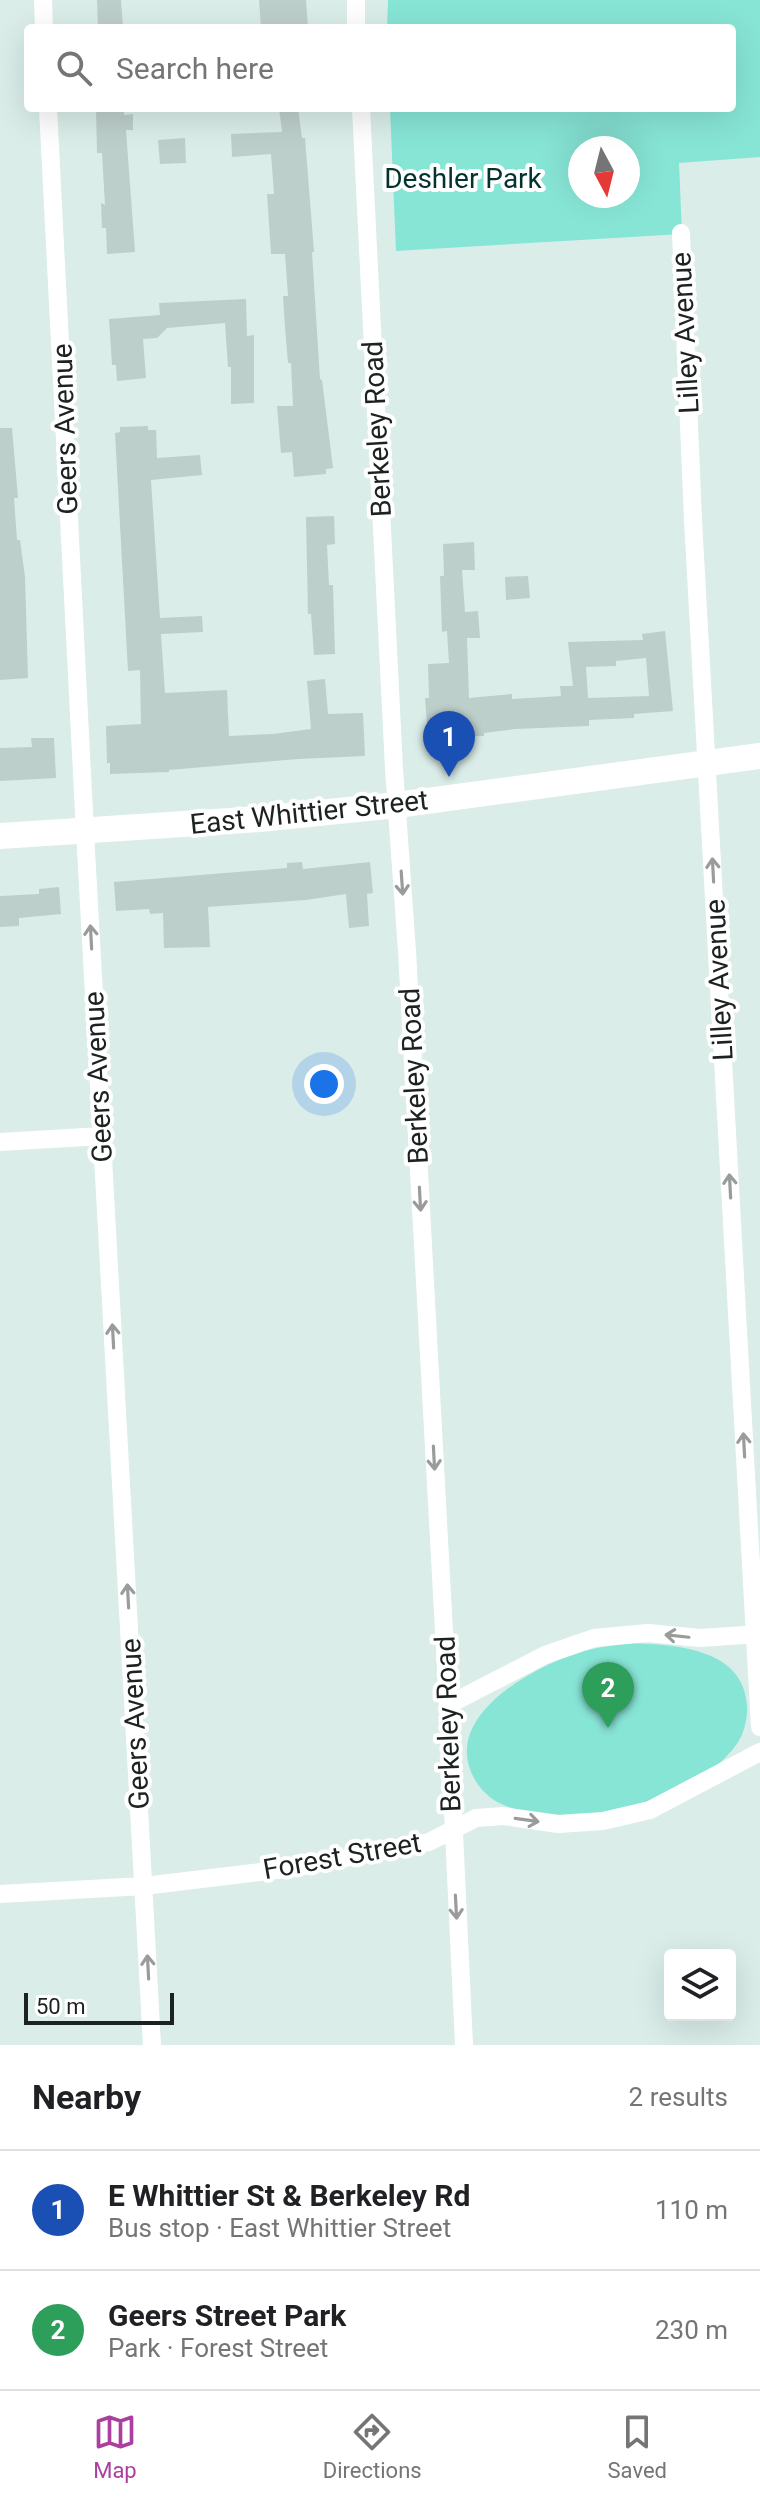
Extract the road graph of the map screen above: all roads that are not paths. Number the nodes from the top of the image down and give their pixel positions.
1 (43, 0) edge
2 (356, 0) edge
3 (44, 24) edge
4 (356, 24) edge
5 (48, 112) edge
6 (361, 112) edge
7 (681, 233) dead end
8 (760, 756) edge
9 (707, 762) junction
10 (397, 805) junction
11 (85, 832) junction
12 (0, 836) edge
13 (102, 1136) junction
14 (0, 1142) edge
15 (757, 1634) edge
16 (448, 1705) junction
17 (760, 1727) edge
18 (760, 1752) edge
19 (452, 1829) junction
20 (144, 1886) junction
21 (0, 1894) edge
22 (152, 2045) edge
23 (464, 2045) edge

1 - 3 street
2 - 4 street
5 - 11 street, Geers Avenue
6 - 10 street, Berkeley Road
7 - 9 street, Lilley Avenue
8 - 9 street, East Whittier Street
9 - 10 street, East Whittier Street
15 -> 9 street, Lilley Avenue
10 - 11 street, East Whittier Street
10 -> 16 street, Berkeley Road
11 - 12 street, East Whittier Street
13 -> 11 street, Geers Avenue
13 - 14 street
20 -> 13 street, Geers Avenue
15 -> 16 street
15 - 17 street, Lilley Avenue
16 - 19 street, Berkeley Road
19 -> 18 street, Forest Street
19 - 20 street, Forest Street
19 -> 23 street, Berkeley Road
20 - 21 street, Forest Street
22 -> 20 street, Geers Avenue

